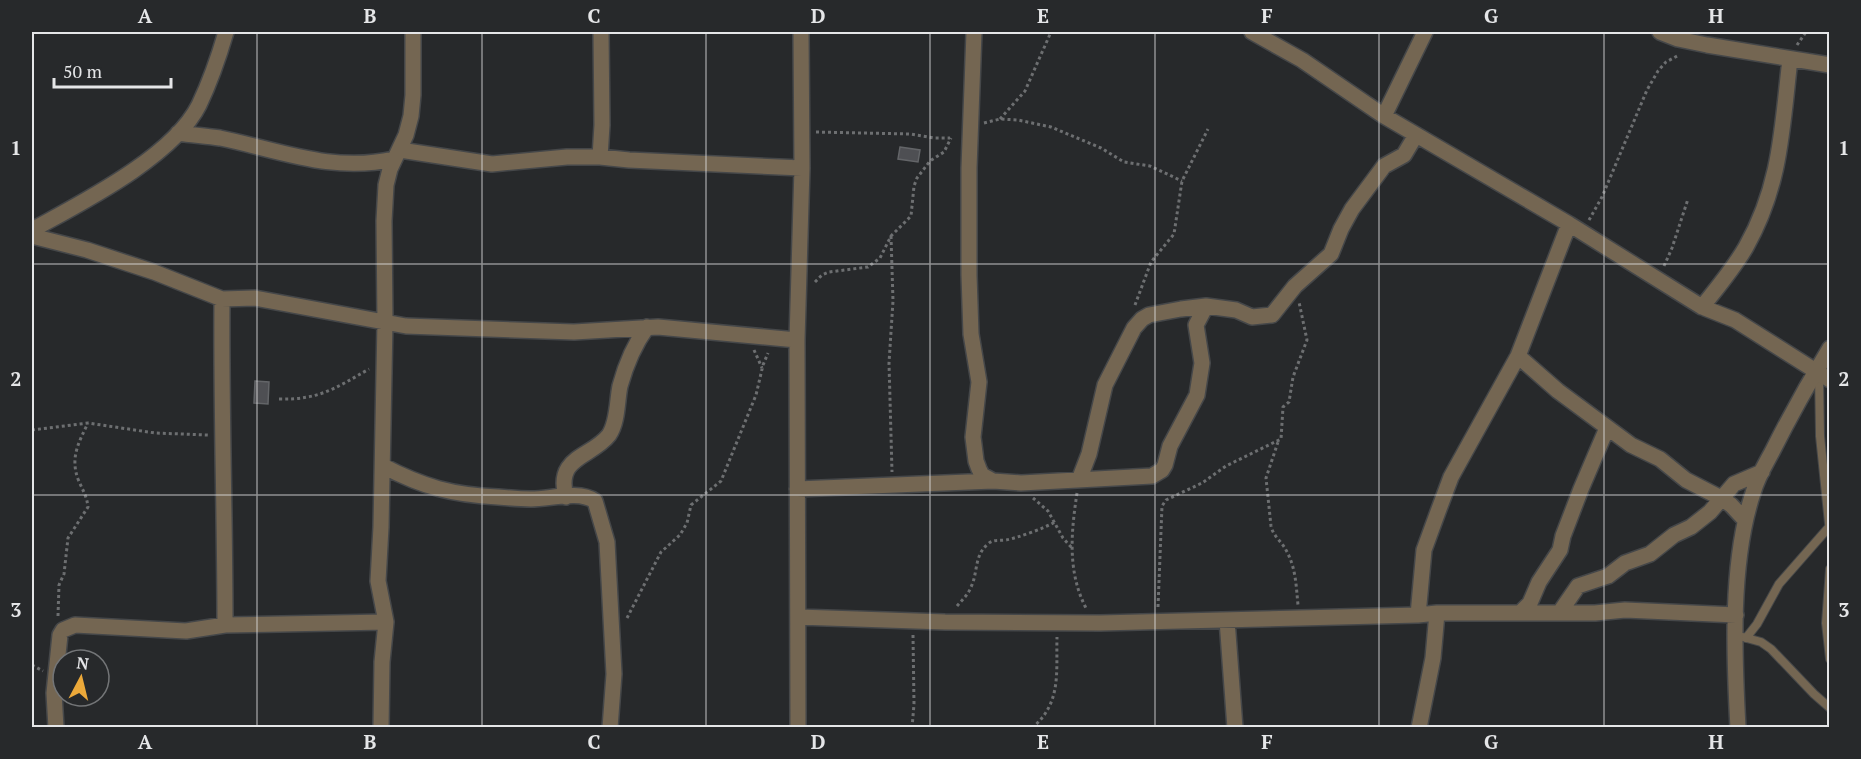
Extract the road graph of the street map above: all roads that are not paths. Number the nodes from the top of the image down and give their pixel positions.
1 (226, 32) edge
2 (413, 32) edge
3 (601, 32) edge
4 (801, 32) edge
5 (974, 32) edge
6 (1252, 32) edge
7 (1425, 32) edge
8 (1659, 32) edge
9 (1790, 59) junction
10 (1830, 65) edge
11 (1384, 116) junction
12 (178, 133) junction
13 (1416, 135) junction
14 (397, 155) junction
15 (600, 157) junction
16 (364, 163) junction
17 (802, 168) junction
18 (386, 185) junction
19 (1576, 228) junction
20 (32, 230) edge
21 (32, 236) edge
22 (222, 299) junction
23 (1206, 306) junction
24 (1702, 308) junction
25 (385, 321) junction
26 (647, 327) junction
27 (797, 340) junction
28 (1830, 348) edge
29 (1518, 356) junction
30 (1821, 376) edge
31 (1607, 428) junction
32 (383, 466) junction
33 (1762, 472) junction
34 (1079, 480) junction
35 (993, 481) junction
36 (797, 489) junction
37 (566, 497) junction
38 (1721, 498) junction
39 (1745, 520) junction
40 (1829, 527) edge
41 (1830, 533) edge
42 (1830, 569) edge
43 (1560, 612) junction
44 (1437, 613) junction
45 (1520, 613) junction
46 (1418, 615) junction
47 (1737, 615) junction
48 (798, 617) junction
49 (1227, 620) junction
50 (386, 622) junction
51 (225, 625) junction
52 (1741, 636) junction
53 (1830, 659) edge
54 (1830, 708) edge
55 (56, 728) edge
56 (381, 728) edge
57 (610, 728) edge
58 (798, 728) edge
59 (1236, 728) edge
60 (1419, 728) edge
61 (1738, 728) edge

1 - 12 street
2 - 14 street
3 - 15 street
4 - 17 street
5 - 35 street
6 - 11 street
7 - 11 street
8 - 9 street
9 - 10 street
9 - 24 street
11 - 13 street
12 - 16 street
12 - 20 street
13 - 19 street
13 - 23 street
14 - 15 street
14 - 16 street
14 - 18 street
15 - 17 street
16 - 18 street
17 - 27 street
18 - 25 street
19 - 24 street
19 - 29 street
21 - 22 street
22 - 25 street
22 - 51 street
23 - 34 street
23 - 34 street
24 - 30 street
25 - 26 street
25 - 32 street
26 - 27 street
26 - 37 street
27 - 36 street
28 - 30 street
29 - 31 street
29 - 46 street
30 - 33 street
30 - 40 lane
31 - 38 street
31 - 45 street
32 - 37 street
32 - 50 street
33 - 38 street
33 - 39 street
34 - 35 street
35 - 36 street
36 - 48 street
37 - 57 street
38 - 39 street
38 - 43 street
39 - 47 street
40 - 41 lane
40 - 52 lane
42 - 53 lane
43 - 45 street
43 - 47 street
44 - 45 street
44 - 46 street
44 - 60 street
46 - 49 street
47 - 52 street
48 - 49 street
48 - 58 street
49 - 59 street
50 - 51 street
50 - 56 street
51 - 55 street
52 - 54 lane
52 - 61 street

